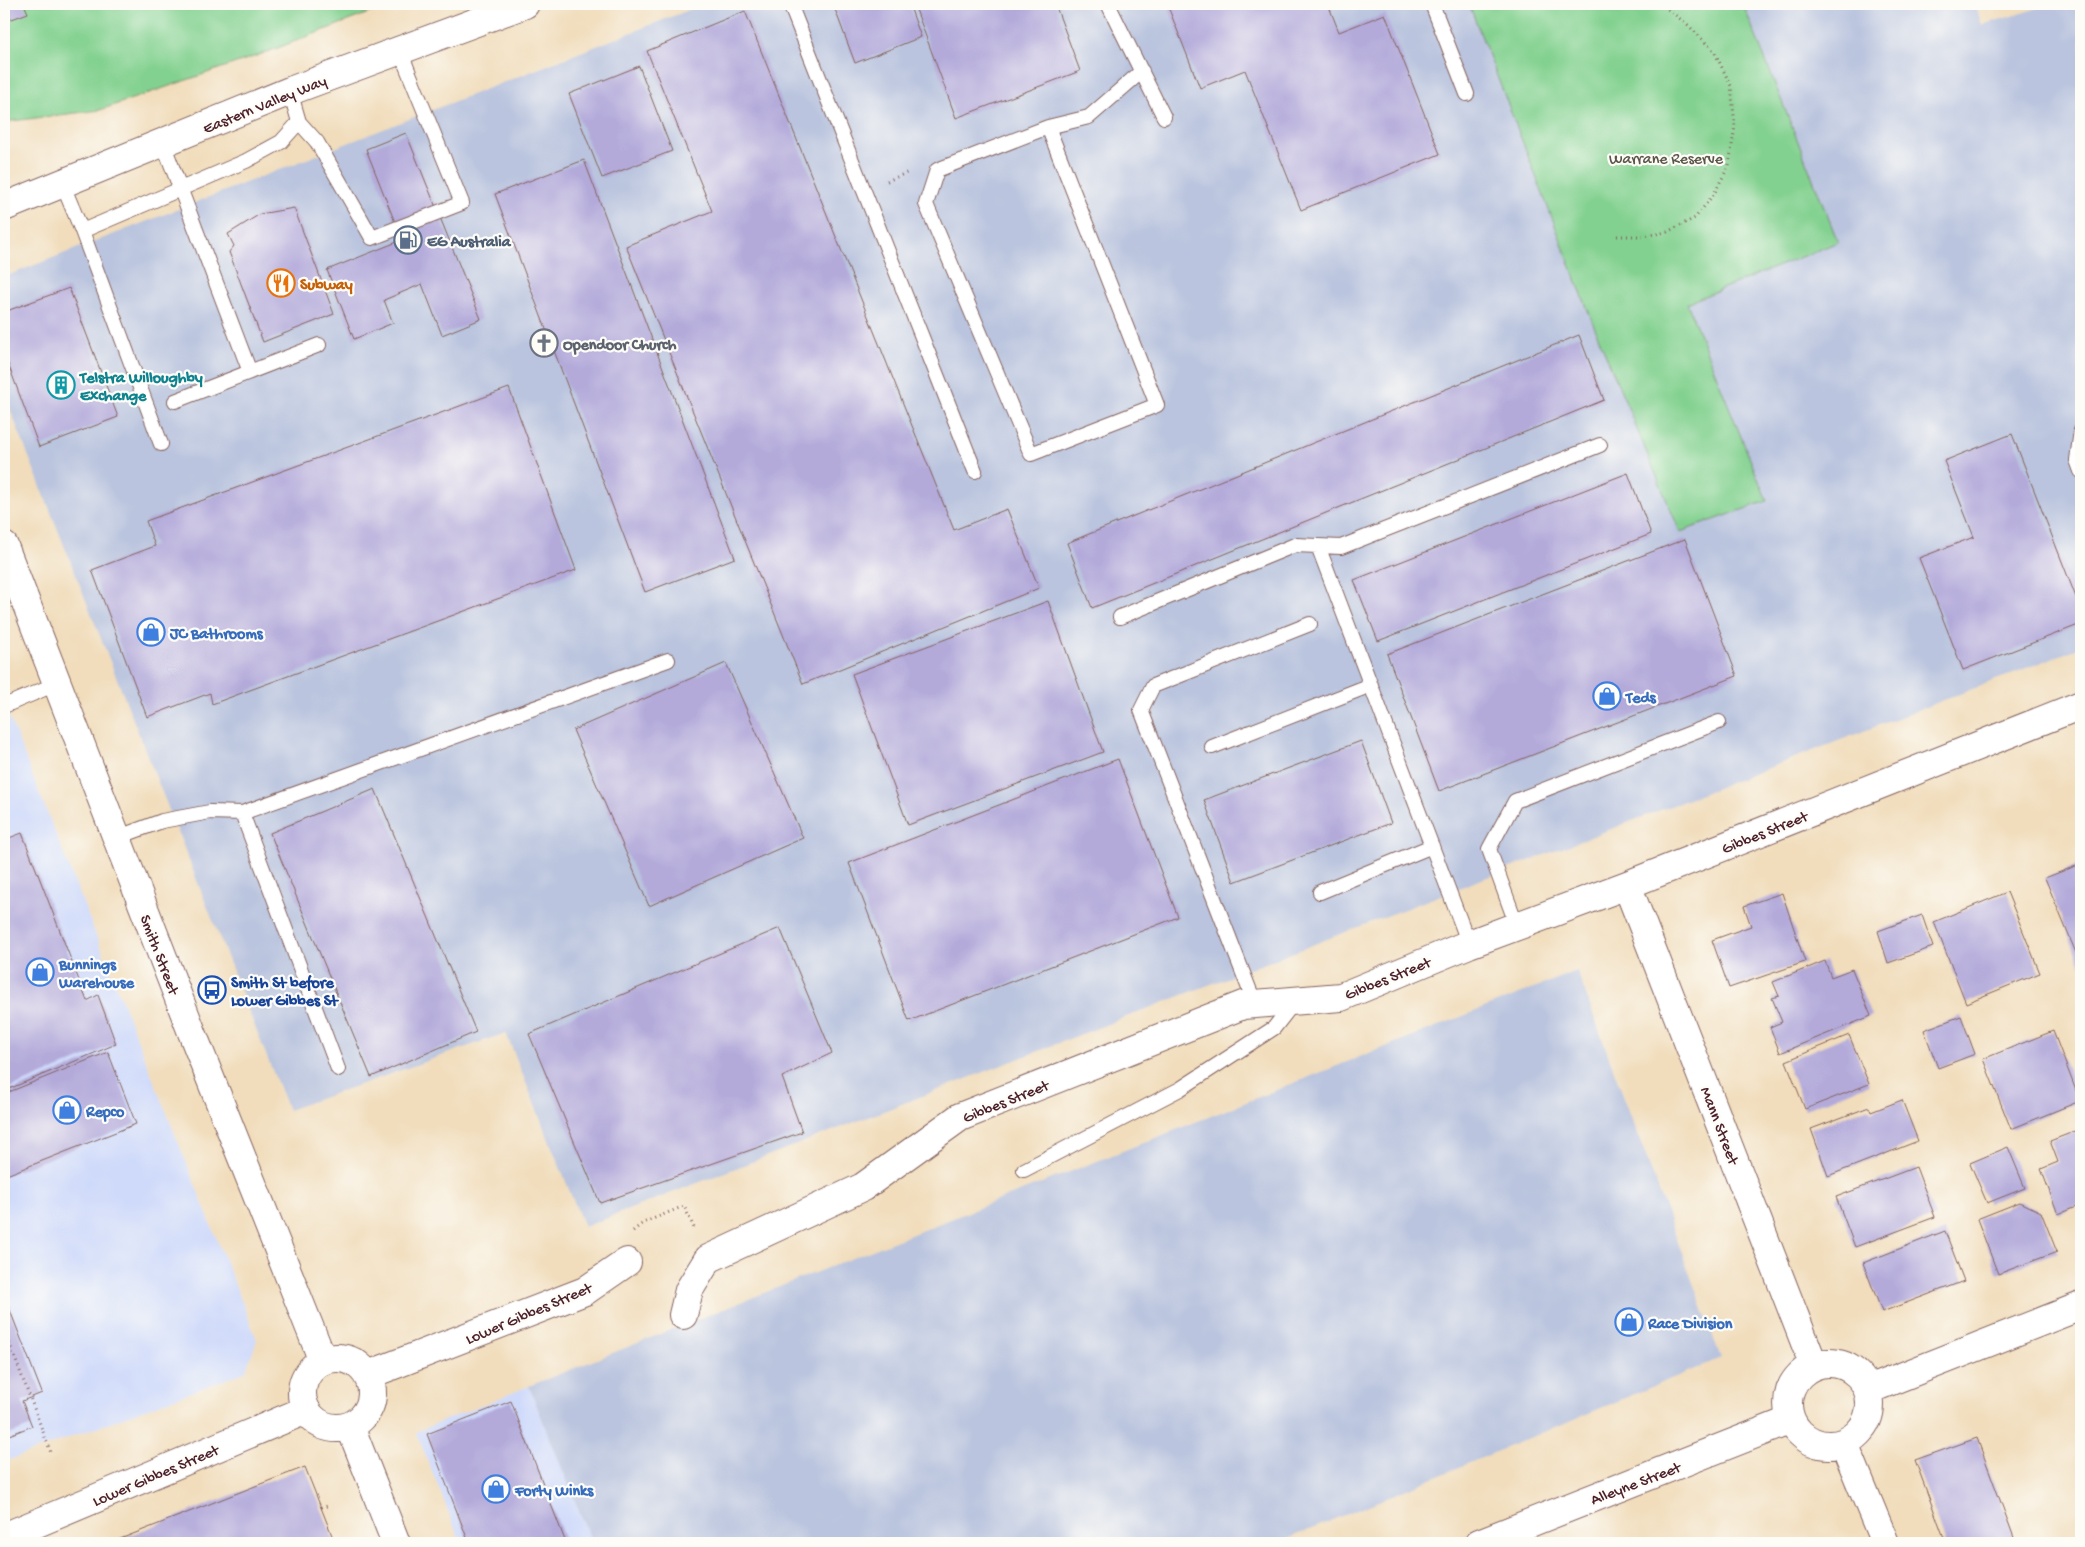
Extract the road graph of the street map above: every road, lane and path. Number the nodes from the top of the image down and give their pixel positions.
1 (525, 4) edge
2 (790, 4) edge
3 (1108, 4) edge
4 (1432, 4) edge
5 (1661, 4) edge
6 (400, 51) junction
7 (1142, 71) junction
8 (290, 92) junction
9 (1467, 94) dead end
10 (1164, 117) dead end
11 (299, 122) junction
12 (1048, 127) junction
13 (163, 143) junction
14 (62, 183) junction
15 (181, 189) junction
16 (4, 207) edge
17 (82, 230) junction
18 (1617, 236) dead end
19 (319, 345) dead end
20 (250, 372) junction
21 (176, 401) dead end
22 (2081, 430) edge
23 (162, 444) dead end
24 (1600, 445) dead end
25 (975, 471) dead end
26 (2081, 471) edge
27 (4, 546) edge
28 (1318, 546) junction
29 (1120, 617) dead end
30 (1310, 624) dead end
31 (668, 660) dead end
32 (56, 684) junction
33 (1371, 685) junction
34 (2081, 705) edge
35 (4, 706) edge
36 (1719, 722) dead end
37 (1212, 747) dead end
38 (242, 813) junction
39 (116, 838) junction
40 (1432, 846) junction
41 (1628, 885) junction
42 (1320, 892) dead end
43 (1517, 926) junction
44 (1469, 944) junction
45 (1295, 1000) junction
46 (1254, 1004) junction
47 (338, 1069) dead end
48 (1024, 1170) dead end
49 (708, 1259) junction
50 (627, 1262) joint
51 (2081, 1306) edge
52 (683, 1316) dead end
53 (4, 1329) edge
54 (323, 1360) junction
55 (1814, 1366) junction
56 (368, 1376) junction
57 (1868, 1390) junction
58 (306, 1410) junction
59 (1791, 1420) junction
60 (350, 1426) junction
61 (1844, 1443) junction
62 (51, 1453) dead end
63 (327, 1506) dead end
64 (321, 1508) dead end
65 (4, 1537) edge
66 (396, 1543) edge
67 (1479, 1543) edge
68 (1885, 1543) edge

1 - 6 street, Eastern Valley Way
2 - 25 lane
3 - 7 lane
4 - 9 lane
5 - 18 path
6 - 8 street, Eastern Valley Way
6 - 11 lane
7 - 10 lane
7 - 12 lane
8 - 11 lane
8 - 13 street, Eastern Valley Way
11 - 15 lane
12 - 12 lane
13 - 14 street, Eastern Valley Way
13 - 15 lane
14 - 16 street, Eastern Valley Way
14 - 17 lane
15 - 17 lane
15 - 20 lane
17 - 23 lane
19 - 20 lane
20 - 21 lane
22 - 26 lane
24 - 28 lane
27 - 32 street, Smith Street
28 - 29 lane
28 - 33 lane
30 - 46 lane
31 - 38 lane
32 - 35 lane
32 - 39 street, Smith Street
33 - 37 lane
33 - 40 lane
34 - 41 street, Gibbes Street
36 - 43 lane
38 - 39 lane
38 - 47 lane
39 - 54 street, Smith Street
40 - 42 lane
40 - 44 lane
41 - 43 street, Gibbes Street
41 - 55 street, Mann Street
43 - 44 street, Gibbes Street
44 - 45 street, Gibbes Street
45 - 46 street, Gibbes Street
45 - 48 lane
46 - 49 street, Gibbes Street
49 - 50 path
49 - 52 street
50 - 56 street, Lower Gibbes Street
51 - 57 street
53 - 62 path
54 - 56 street
54 - 58 street
55 - 57 street
55 - 59 street
56 - 60 street
57 - 61 street
58 - 60 street
58 - 65 street, Lower Gibbes Street
59 - 61 street
59 - 67 street, Alleyne Street
60 - 66 street
61 - 68 street
63 - 64 path

